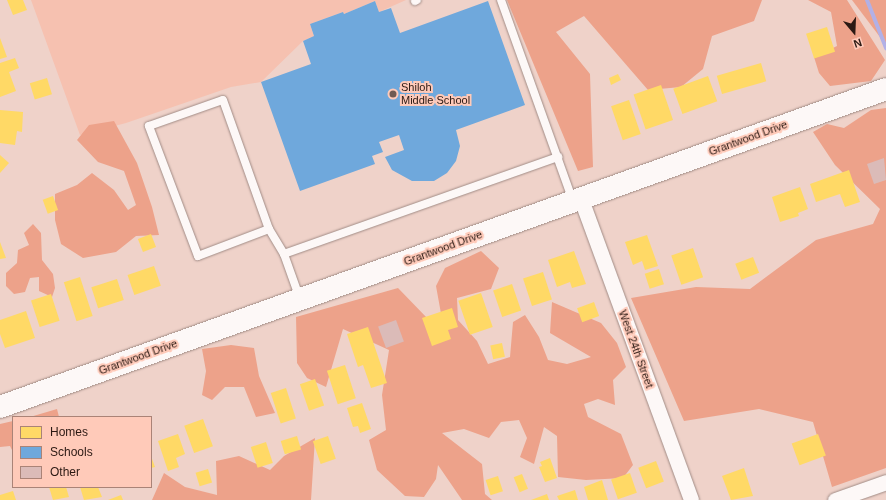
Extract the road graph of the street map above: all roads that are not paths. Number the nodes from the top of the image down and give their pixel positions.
1 (501, 0) edge
2 (886, 89) edge
3 (558, 157) junction
4 (577, 200) junction
5 (269, 229) junction
6 (284, 254) junction
7 (300, 299) junction
8 (0, 407) edge
9 (886, 482) edge
10 (691, 500) edge
11 (835, 500) edge

1 - 3 lane
2 - 4 street, Grantwood Drive
3 - 4 lane
3 - 6 lane
4 - 7 street, Grantwood Drive
4 - 10 street, West 24th Street
5 - 5 lane
5 - 6 lane
6 - 7 lane
7 - 8 street, Grantwood Drive
9 - 11 street

